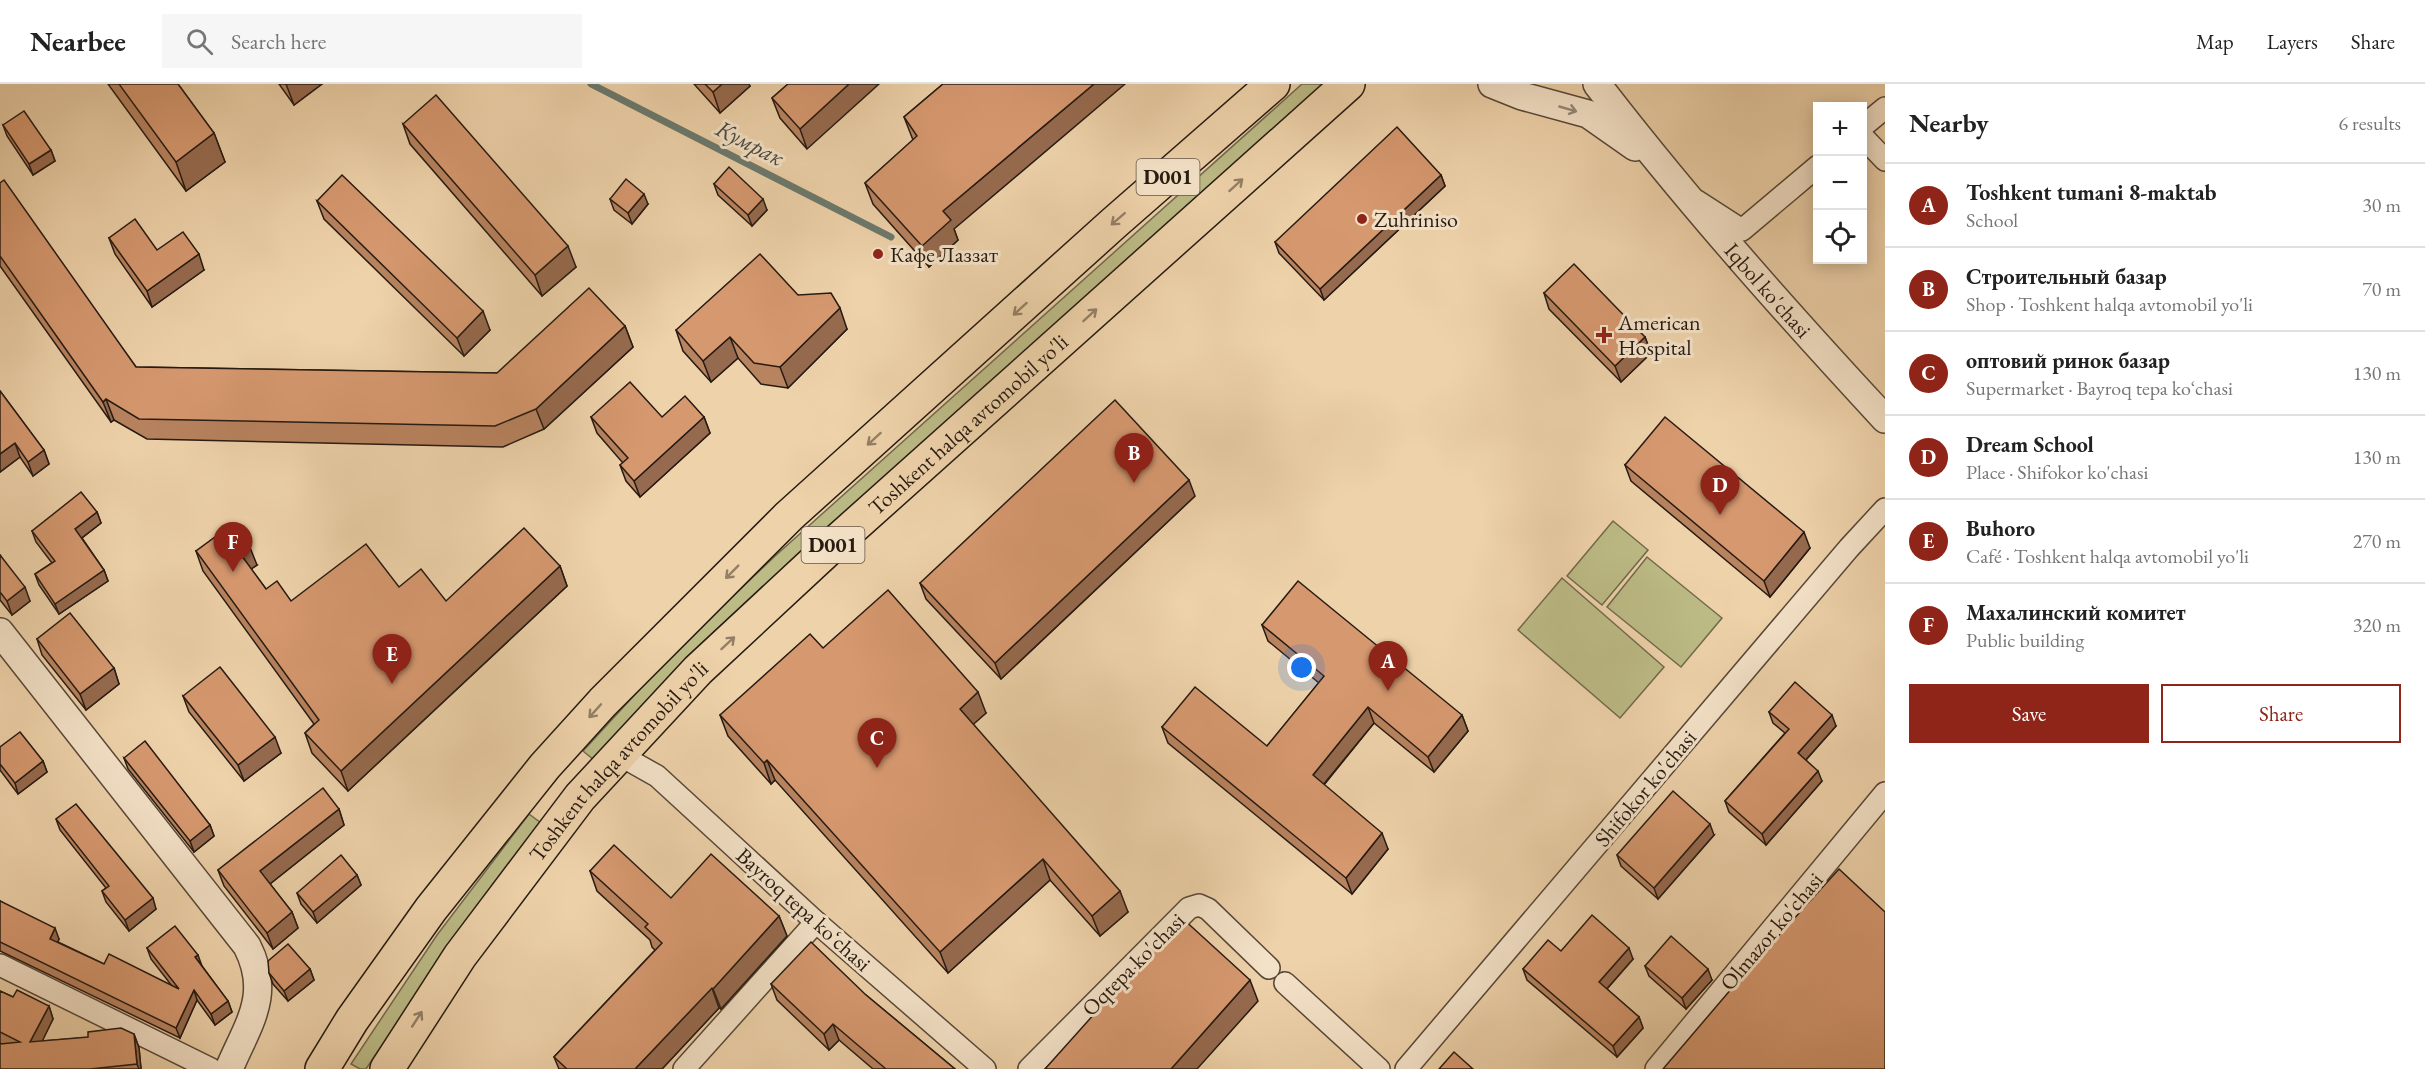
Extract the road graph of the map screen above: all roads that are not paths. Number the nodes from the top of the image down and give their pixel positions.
1 (1273, 84) edge
2 (1348, 84) edge
3 (1492, 84) edge
4 (1597, 84) edge
5 (1885, 108) edge
6 (1867, 124) edge
7 (1867, 140) edge
8 (1656, 160) junction
9 (1885, 160) edge
10 (1813, 170) edge
11 (1688, 197) junction
12 (1885, 419) edge
13 (1885, 509) edge
14 (0, 632) edge
15 (618, 754) junction
16 (1885, 793) edge
17 (816, 922) junction
18 (0, 965) edge
19 (1269, 968) dead end
20 (1285, 983) dead end
21 (211, 1069) edge
22 (229, 1069) edge
23 (322, 1069) edge
24 (387, 1069) edge
25 (684, 1069) edge
26 (985, 1069) edge
27 (1029, 1069) edge
28 (1379, 1069) edge
29 (1406, 1069) edge
30 (1656, 1069) edge

1 -> 23 highway, Toshkent halqa avtomobil yo'li / D001
15 -> 2 highway, Toshkent halqa avtomobil yo'li / D001
3 -> 8 street, Iqbol ko'chasi
4 - 8 street, Iqbol ko'chasi
5 - 6 street
7 - 9 street
8 - 11 street, Iqbol ko'chasi
10 - 11 street
11 - 12 street, Iqbol ko'chasi
13 - 29 street, Shifokor ko'chasi
14 - 22 street
15 - 17 street, Bayroq tepa koʻchasi
24 -> 15 highway, Toshkent halqa avtomobil yo'li / D001
16 - 30 street, Olmazor ko'chasi
17 - 25 street
17 - 26 street, Bayroq tepa koʻchasi
18 - 21 street
19 - 27 street, Oqtepa ko'chasi
20 - 28 street

